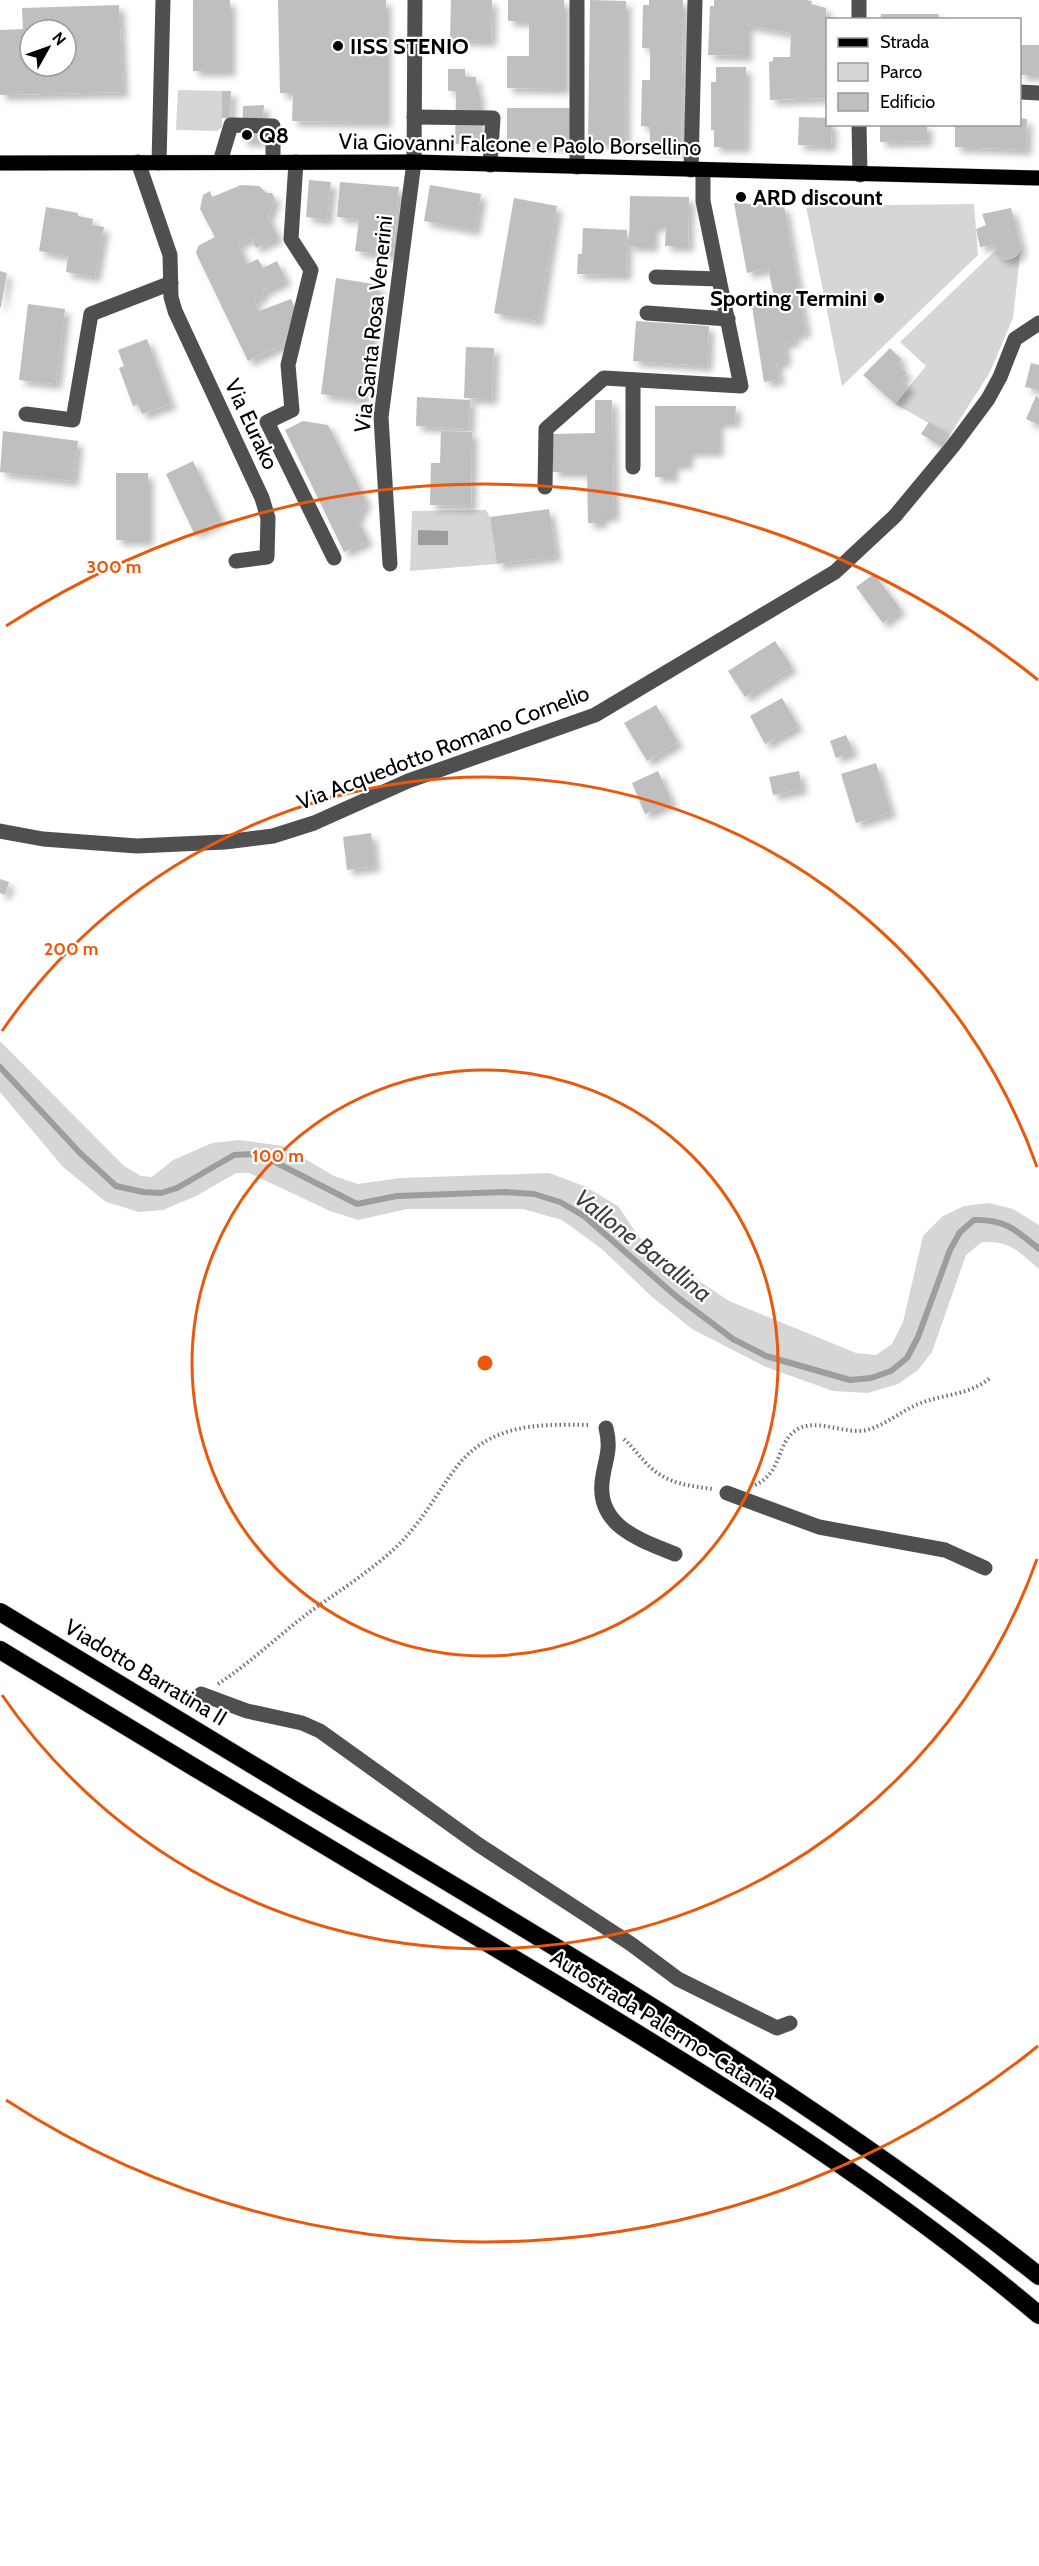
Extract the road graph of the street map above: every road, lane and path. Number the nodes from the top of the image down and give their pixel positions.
1 (163, 0) edge
2 (415, 0) edge
3 (577, 0) edge
4 (695, 0) edge
5 (859, 0) edge
6 (859, 18) edge
7 (1021, 92) edge
8 (1039, 93) edge
9 (414, 117) junction
10 (859, 126) edge
11 (138, 162) junction
12 (220, 162) junction
13 (273, 162) junction
14 (296, 162) junction
15 (414, 162) junction
16 (0, 163) edge
17 (159, 163) junction
18 (490, 165) junction
19 (577, 167) junction
20 (697, 170) junction
21 (860, 175) junction
22 (1039, 178) edge
23 (656, 277) dead end
24 (719, 279) junction
25 (171, 283) junction
26 (647, 313) dead end
27 (728, 319) junction
28 (1038, 327) edge
29 (633, 380) junction
30 (26, 414) dead end
31 (633, 467) dead end
32 (545, 487) dead end
33 (334, 558) dead end
34 (236, 561) dead end
35 (390, 564) dead end
36 (0, 831) edge
37 (990, 1378) dead end
38 (606, 1428) junction
39 (727, 1493) junction
40 (675, 1554) dead end
41 (985, 1568) dead end
42 (0, 1612) edge
43 (0, 1650) edge
44 (201, 1694) joint
45 (266, 1773) joint
46 (790, 2023) dead end
47 (1039, 2277) edge
48 (1039, 2315) edge

1 - 17 street
2 - 9 street, Via Santa Rosa Venerini
3 - 19 street
4 - 20 street
5 - 6 street
7 - 8 street
9 - 15 street, Via Santa Rosa Venerini
9 - 18 street
10 - 21 street
11 - 16 main road, Via Giovanni Falcone e Paolo Borsellino
11 - 17 main road, Via Giovanni Falcone e Paolo Borsellino
11 - 25 street, Via Eurako
12 - 13 main road, Via Giovanni Falcone e Paolo Borsellino
12 - 13 street
12 - 17 main road, Via Giovanni Falcone e Paolo Borsellino
13 - 14 main road, Via Giovanni Falcone e Paolo Borsellino
14 - 15 main road, Via Giovanni Falcone e Paolo Borsellino
14 - 33 street
15 - 18 main road, Via Giovanni Falcone e Paolo Borsellino
15 - 35 street, Via Santa Rosa Venerini
18 - 19 main road, Via Giovanni Falcone e Paolo Borsellino
19 - 20 main road, Via Giovanni Falcone e Paolo Borsellino
20 - 21 main road, Via Giovanni Falcone e Paolo Borsellino
20 - 24 street
21 - 22 main road, Via Giovanni Falcone e Paolo Borsellino
23 - 24 street
24 - 27 street
25 - 30 street
25 - 34 street, Via Eurako
26 - 27 street
27 - 29 street
28 - 36 street, Via Acquedotto Romano Cornelio
29 - 31 street
29 - 32 street
37 - 39 path
38 - 39 path
38 - 40 street
38 - 44 path
39 - 41 street
42 - 45 highway, Viadotto Barratina II, bridge
43 - 48 highway, Autostrada Palermo-Catania
44 - 46 street
45 - 47 highway, Autostrada Palermo-Catania

